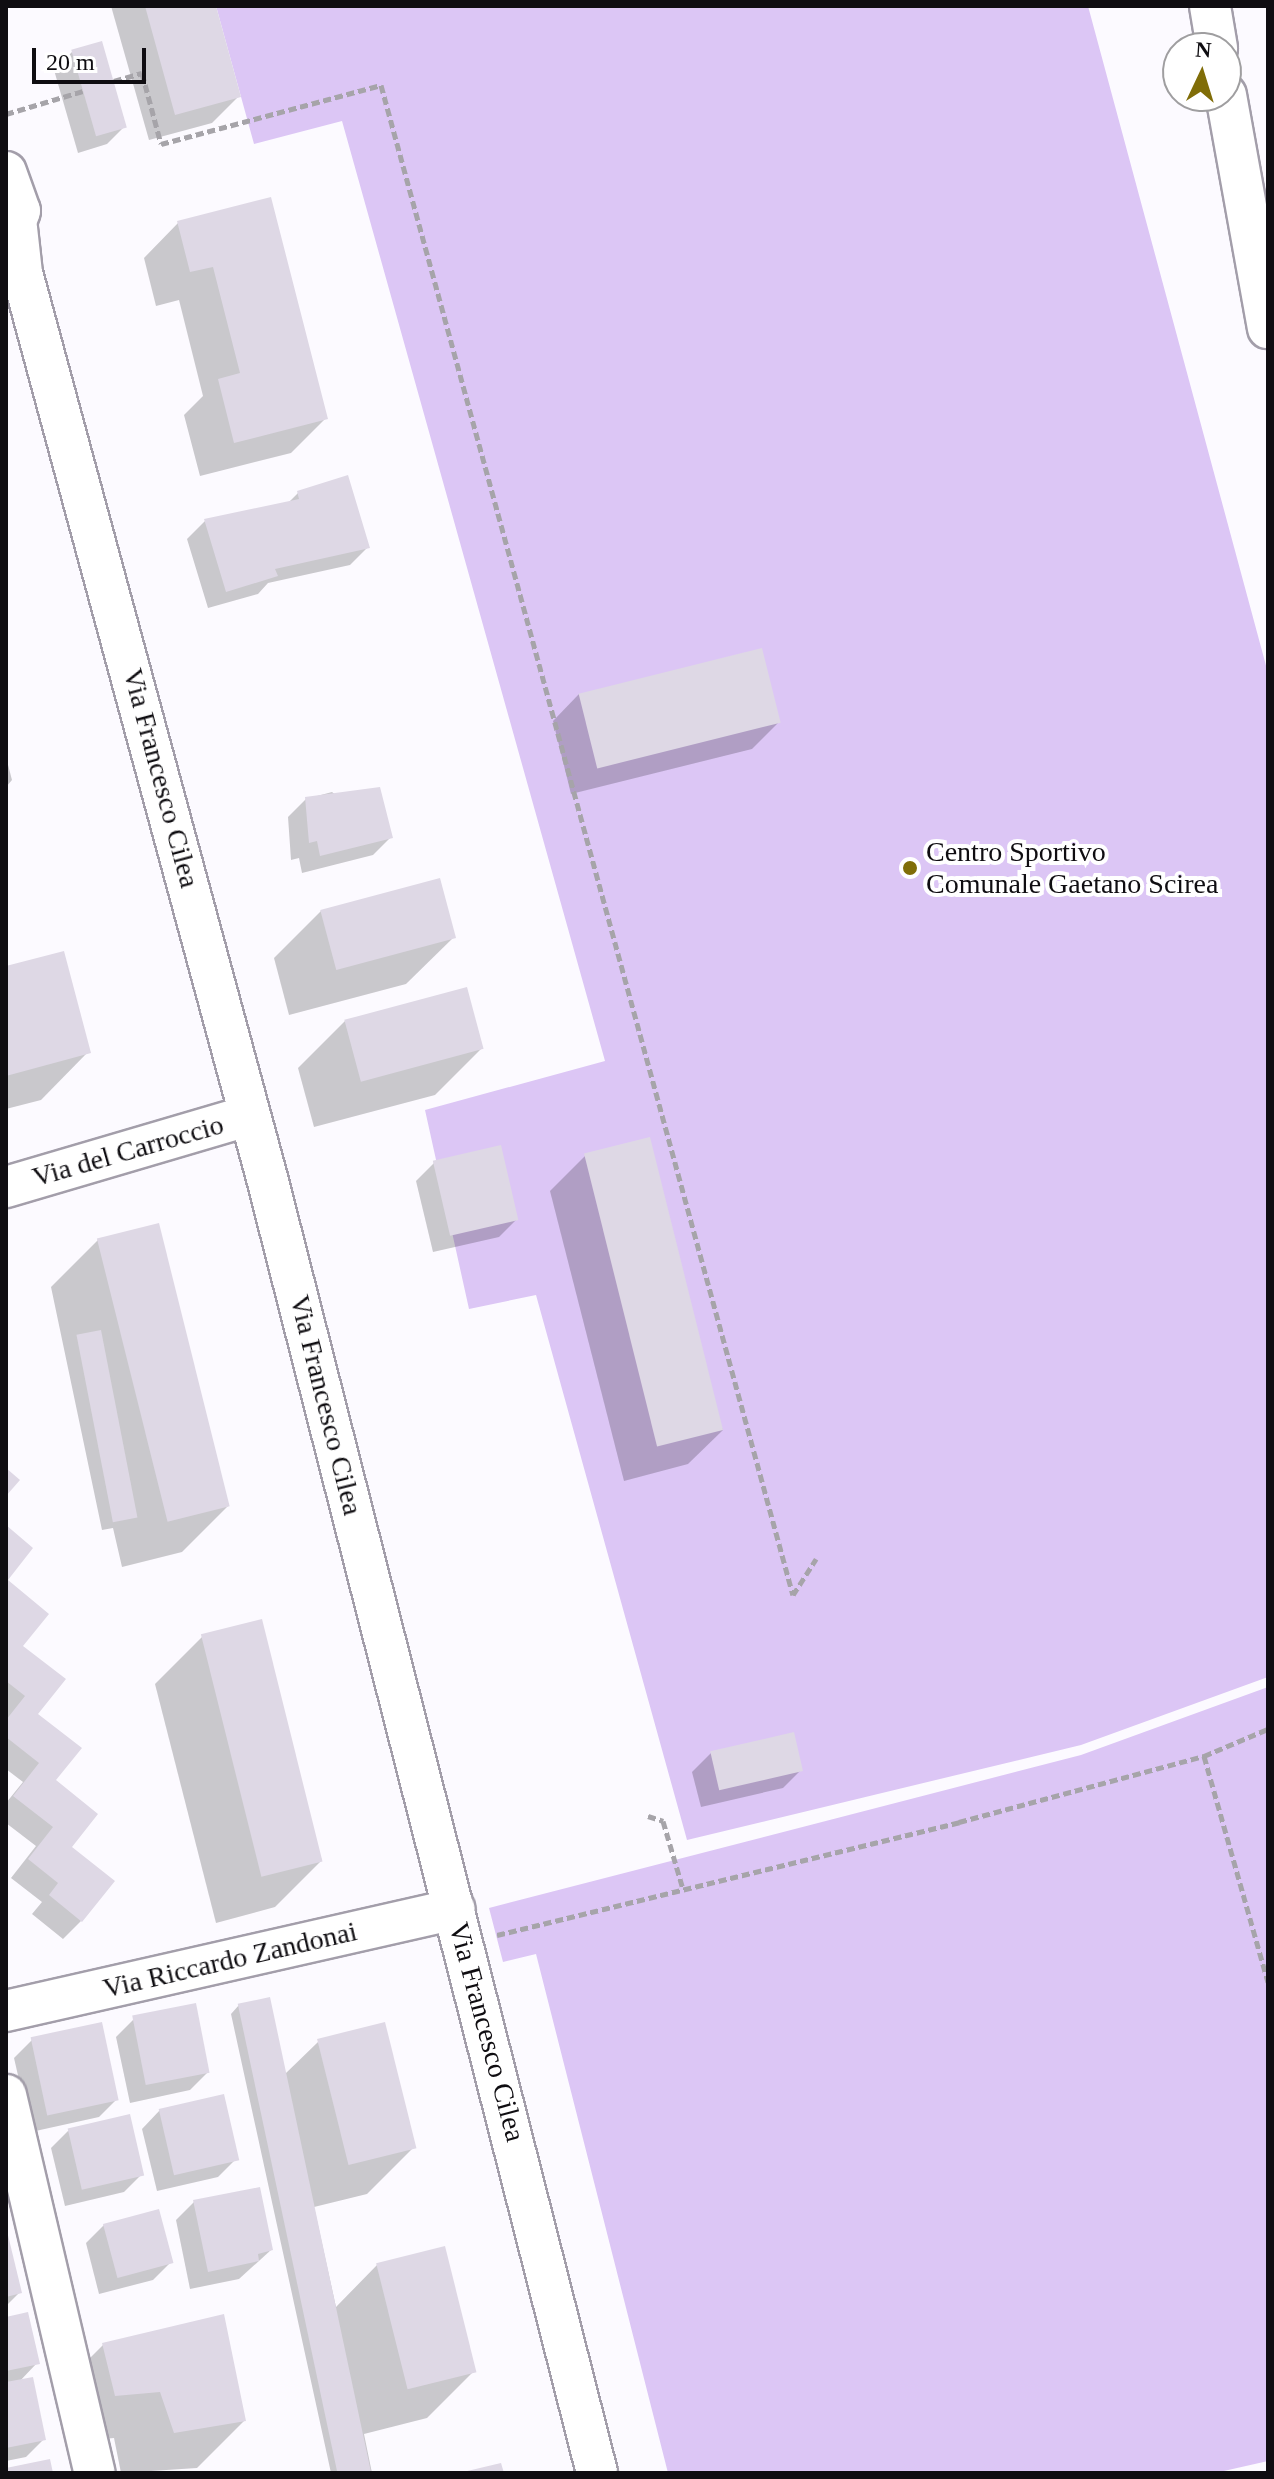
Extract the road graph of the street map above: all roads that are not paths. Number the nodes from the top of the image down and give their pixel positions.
1 (1210, 6) edge
2 (1214, 32) edge
3 (1229, 112) edge
4 (6, 172) edge
5 (12, 238) edge
6 (6, 294) edge
7 (1268, 328) edge
8 (45, 339) junction
9 (250, 1115) junction
10 (6, 1187) edge
11 (460, 1926) junction
12 (6, 2011) edge
13 (6, 2095) edge
14 (95, 2473) edge
15 (597, 2473) edge

1 - 2 street
3 - 7 street
4 - 5 street, Via Francesco Cilea
5 - 8 street, Via Francesco Cilea
6 - 8 street, Via Francesco Cilea
8 - 9 street, Via Francesco Cilea
9 - 10 street, Via del Carroccio
9 - 11 street, Via Francesco Cilea
11 - 12 street, Via Riccardo Zandonai
11 - 15 street, Via Francesco Cilea
13 - 14 street

